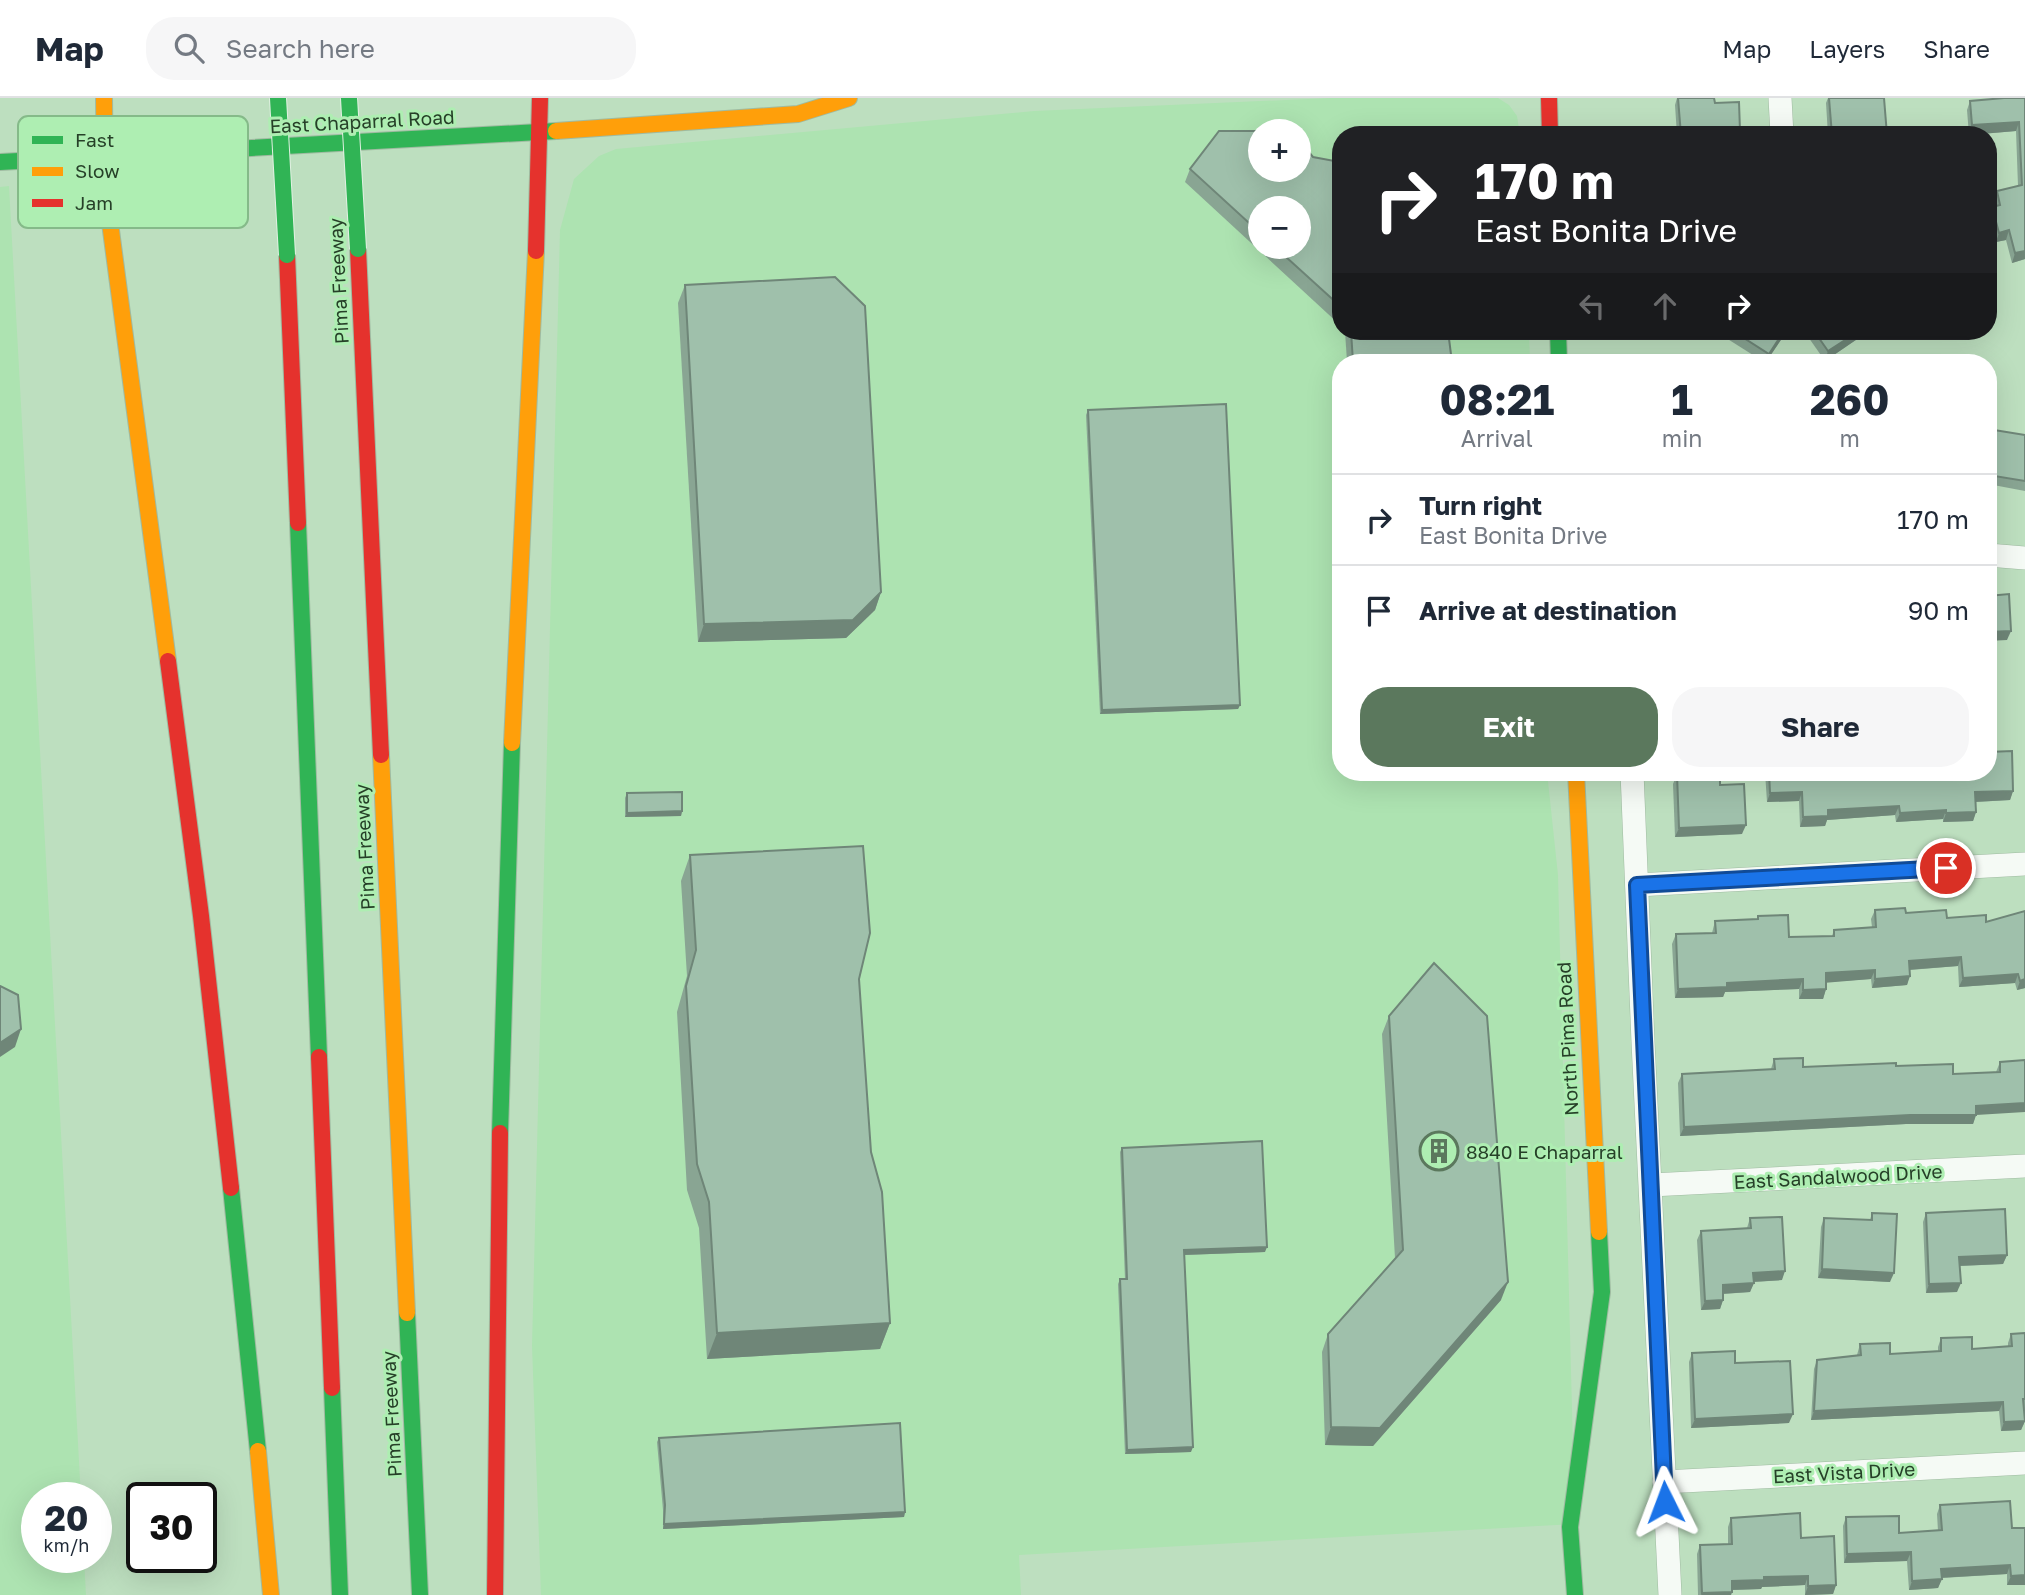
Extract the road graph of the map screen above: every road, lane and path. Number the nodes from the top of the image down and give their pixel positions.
1 (104, 98) edge
2 (278, 98) edge
3 (349, 98) edge
4 (540, 98) edge
5 (849, 98) edge
6 (1549, 98) edge
7 (1780, 98) edge
8 (104, 116) edge
9 (1550, 126) edge
10 (1782, 126) edge
11 (540, 132) junction
12 (248, 147) edge
13 (18, 161) edge
14 (0, 162) edge
15 (111, 228) edge
16 (1997, 556) edge
17 (2025, 558) edge
18 (1576, 781) edge
19 (1632, 781) edge
20 (2025, 863) edge
21 (1637, 885) junction
22 (2025, 1166) edge
23 (1651, 1185) junction
24 (2025, 1463) edge
25 (1664, 1482) junction
26 (271, 1595) edge
27 (340, 1595) edge
28 (420, 1595) edge
29 (495, 1595) edge
30 (1575, 1595) edge
31 (1670, 1595) edge

1 - 8 main road
2 - 27 main road, bridge
3 - 28 main road, Pima Freeway, bridge
4 - 11 main road
5 - 11 main road, East Chaparral Road
6 - 9 main road
7 - 10 street
11 - 12 main road, East Chaparral Road
11 - 29 main road
13 - 14 main road, East Chaparral Road
15 - 26 main road
16 - 17 street
18 - 30 main road, North Pima Road
19 - 21 street
20 - 21 street
21 - 23 street
22 - 23 street, East Sandalwood Drive
23 - 25 street
24 - 25 street, East Vista Drive
25 - 31 street

